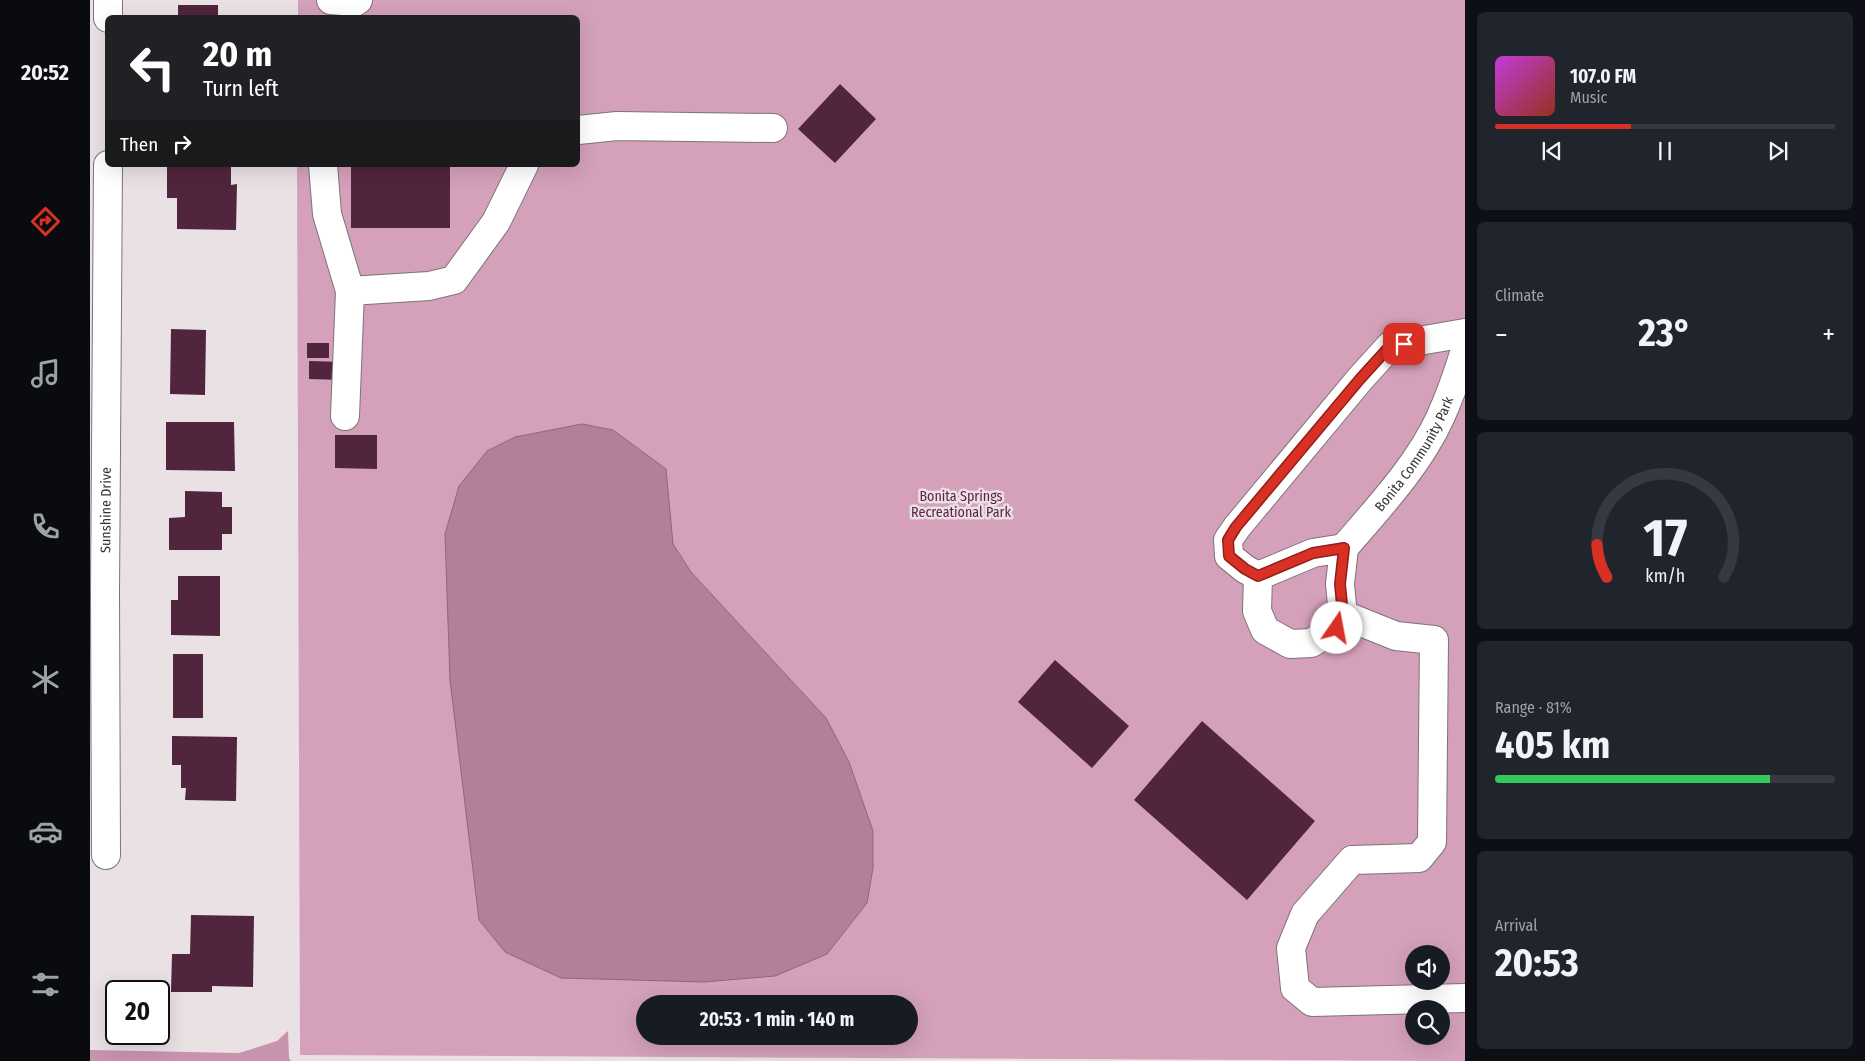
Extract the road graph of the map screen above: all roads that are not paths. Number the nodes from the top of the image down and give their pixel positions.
1 (108, 0) edge
2 (323, 0) edge
3 (331, 0) edge
4 (358, 0) edge
5 (108, 15) edge
6 (323, 15) edge
7 (773, 128) dead end
8 (580, 130) edge
9 (108, 167) edge
10 (322, 167) edge
11 (523, 167) edge
12 (350, 291) junction
13 (1465, 333) edge
14 (1463, 362) edge
15 (345, 416) dead end
16 (1344, 548) junction
17 (1258, 576) junction
18 (1341, 614) junction
19 (106, 856) dead end
20 (1465, 998) edge

1 - 5 street
2 - 6 street
3 - 4 street
7 - 8 street
9 - 19 street, Sunshine Drive
10 - 12 street
11 - 12 street
12 - 15 street
13 - 17 street
14 - 16 street, Bonita Community Park
16 - 17 street
16 - 18 street
17 - 18 street
18 - 20 street

